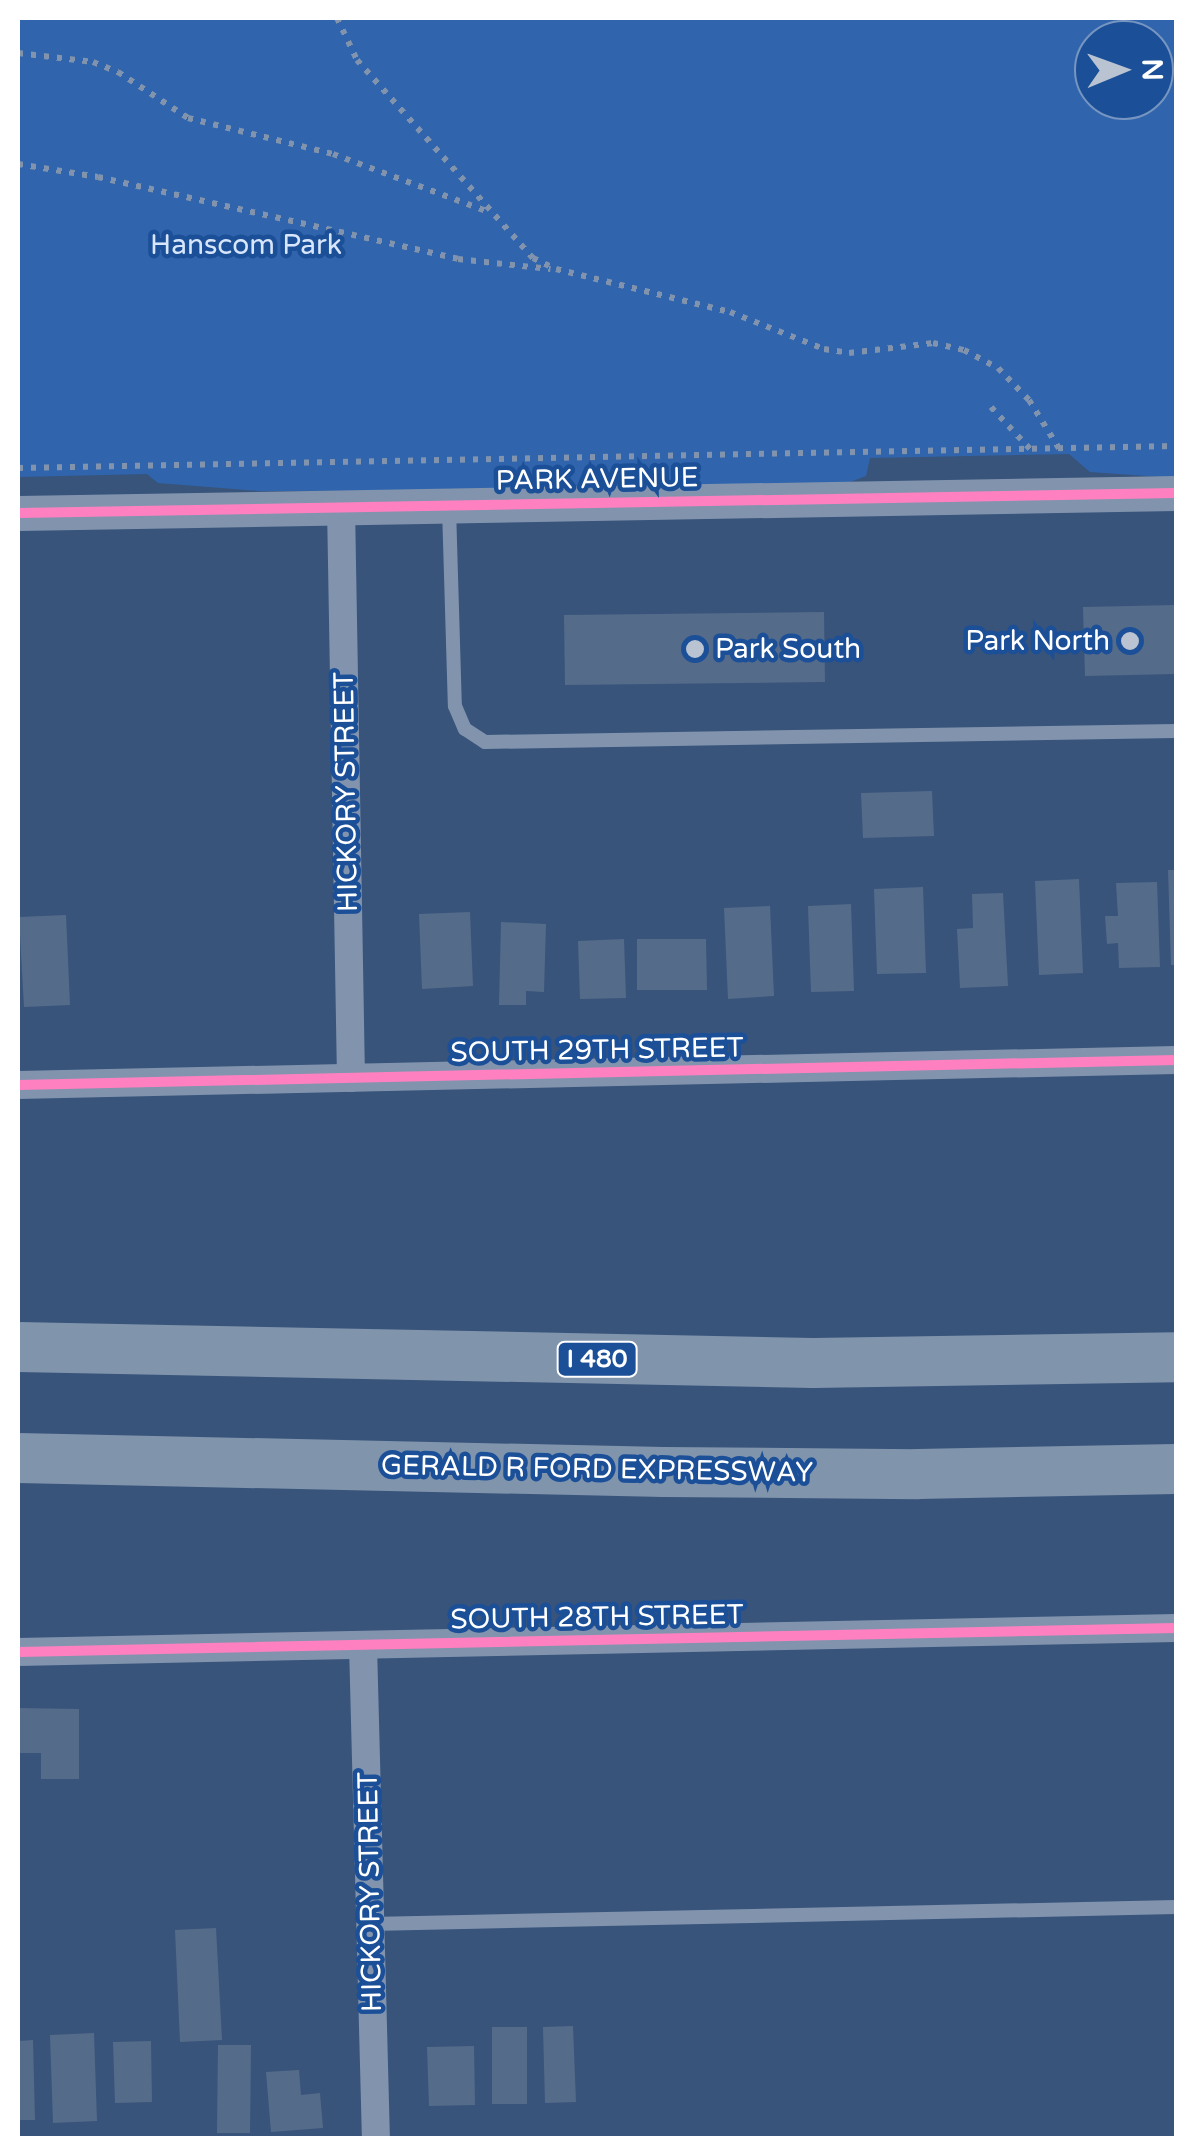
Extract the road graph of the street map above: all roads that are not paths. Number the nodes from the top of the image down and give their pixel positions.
1 (1176, 493) edge
2 (449, 504) junction
3 (341, 506) junction
4 (18, 513) edge
5 (1176, 732) edge
6 (1176, 1060) edge
7 (351, 1078) junction
8 (18, 1085) edge
9 (18, 1337) edge
10 (18, 1347) edge
11 (104, 1349) junction
12 (1176, 1357) edge
13 (18, 1458) edge
14 (270, 1463) junction
15 (1176, 1468) edge
16 (18, 1490) edge
17 (1176, 1628) edge
18 (364, 1644) junction
19 (18, 1652) edge
20 (1176, 1907) edge
21 (370, 1924) junction
22 (376, 2138) edge

1 - 2 street, PARK AVENUE
2 - 3 street, PARK AVENUE
2 - 5 lane
3 - 4 street, PARK AVENUE
3 - 7 street, HICKORY STREET
6 - 7 street, SOUTH 29TH STREET
7 - 8 street, SOUTH 29TH STREET
9 - 11 highway
10 - 11 highway, I 480
11 - 12 highway, I 480
13 - 14 highway, GERALD R FORD EXPRESSWAY
14 - 15 highway, GERALD R FORD EXPRESSWAY
14 - 16 highway
17 - 18 street, SOUTH 28TH STREET
18 - 19 street, SOUTH 28TH STREET
18 - 21 street, HICKORY STREET
20 - 21 lane
21 - 22 street, HICKORY STREET

